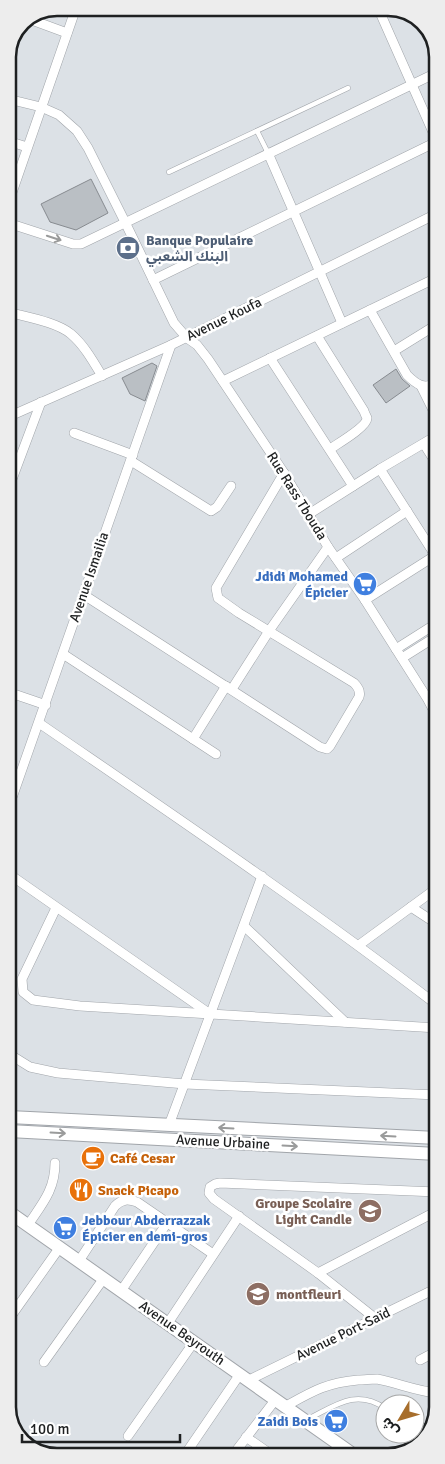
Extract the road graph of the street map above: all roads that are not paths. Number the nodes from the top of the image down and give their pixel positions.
1 (73, 16) edge
2 (381, 16) edge
3 (37, 22) edge
4 (67, 32) junction
5 (429, 76) edge
6 (410, 84) junction
7 (348, 88) dead end
8 (16, 101) edge
9 (41, 107) junction
10 (429, 126) edge
11 (257, 131) junction
12 (16, 144) edge
13 (429, 144) edge
14 (27, 147) junction
15 (268, 153) junction
16 (170, 172) dead end
17 (16, 180) edge
18 (293, 210) junction
19 (429, 218) edge
20 (125, 222) junction
21 (16, 226) edge
22 (320, 273) junction
23 (153, 280) junction
24 (429, 281) edge
25 (370, 310) junction
26 (16, 314) edge
27 (342, 324) junction
28 (429, 329) edge
29 (318, 336) junction
30 (187, 338) junction
31 (171, 345) junction
32 (394, 351) junction
33 (270, 358) junction
34 (102, 376) junction
35 (223, 381) junction
36 (421, 386) junction
37 (429, 386) edge
38 (41, 402) junction
39 (429, 402) edge
40 (16, 413) edge
41 (74, 433) dead end
42 (429, 441) edge
43 (424, 444) junction
44 (330, 449) junction
45 (429, 452) edge
46 (132, 458) junction
47 (16, 469) edge
48 (380, 469) junction
49 (284, 473) junction
50 (231, 486) dead end
51 (353, 486) junction
52 (407, 511) junction
53 (309, 514) junction
54 (429, 544) edge
55 (328, 547) junction
56 (336, 558) junction
57 (429, 559) edge
58 (84, 594) junction
59 (365, 600) junction
60 (429, 628) edge
61 (269, 631) junction
62 (429, 641) edge
63 (396, 649) junction
64 (63, 654) junction
65 (402, 658) junction
66 (229, 687) junction
67 (16, 695) edge
68 (429, 700) edge
69 (46, 706) junction
70 (39, 723) junction
71 (193, 739) junction
72 (216, 754) dead end
73 (16, 787) edge
74 (262, 876) junction
75 (16, 880) edge
76 (429, 894) edge
77 (411, 906) junction
78 (56, 908) junction
79 (429, 918) edge
80 (244, 926) junction
81 (359, 945) junction
82 (429, 999) edge
83 (210, 1014) junction
84 (345, 1022) junction
85 (429, 1027) edge
86 (16, 1058) edge
87 (185, 1084) junction
88 (429, 1095) edge
89 (16, 1117) edge
90 (169, 1125) junction
91 (16, 1131) edge
92 (429, 1138) edge
93 (429, 1154) edge
94 (55, 1163) dead end
95 (429, 1192) edge
96 (429, 1215) edge
97 (239, 1216) junction
98 (16, 1218) edge
99 (167, 1223) junction
100 (28, 1225) junction
101 (60, 1247) junction
102 (213, 1254) junction
103 (79, 1261) junction
104 (318, 1273) junction
105 (104, 1278) junction
106 (121, 1291) junction
107 (429, 1292) edge
108 (16, 1309) edge
109 (376, 1319) junction
110 (168, 1323) junction
111 (194, 1342) junction
112 (429, 1355) edge
113 (420, 1360) dead end
114 (44, 1362) dead end
115 (245, 1377) junction
116 (429, 1392) edge
117 (375, 1401) edge
118 (281, 1403) junction
119 (305, 1420) junction
120 (128, 1436) dead end
121 (246, 1437) junction
122 (190, 1448) edge
123 (238, 1448) edge
124 (262, 1448) edge
125 (344, 1448) edge

1 - 4 street
2 - 6 street
3 - 4 street
4 - 9 street
5 - 6 street
6 - 10 street
6 - 15 street
7 - 11 lane
8 - 9 street, Rue Rass Tbouda
9 - 14 street
9 - 20 street, Rue Rass Tbouda
11 - 15 lane
11 - 16 lane
12 - 14 street
13 - 18 street
14 - 17 street
15 - 18 street
15 - 20 street
18 - 22 street
18 - 23 street
19 - 22 street, Avenue Koufa
21 -> 20 street
20 - 23 street, Rue Rass Tbouda
22 - 27 street
22 - 30 street, Avenue Koufa
23 - 30 street, Rue Rass Tbouda
24 - 25 street
25 - 27 street
25 - 32 street
26 - 34 street
27 - 29 street
28 - 32 street
29 - 33 street
29 - 44 street
30 - 31 street, Avenue Koufa
30 - 35 street, Rue Rass Tbouda
31 - 34 street, Avenue Koufa
31 - 46 street, Avenue Ismailia
32 - 36 street
33 - 35 street
33 - 44 street
34 - 38 street, Avenue Koufa
35 - 49 street, Rue Rass Tbouda
36 - 37 street
36 - 39 street
38 - 40 street, Avenue Koufa
38 - 47 street
41 - 46 street
42 - 43 street
43 - 45 street
43 - 48 street
44 - 51 street
46 - 50 street
46 - 58 street, Avenue Ismailia
48 - 51 street
48 - 52 street
49 - 53 street, Rue Rass Tbouda
49 - 61 street
51 - 53 street
52 - 54 street
52 - 56 street
53 - 55 street, Rue Rass Tbouda
55 - 56 street, Rue Rass Tbouda
55 - 61 street
56 - 59 street, Rue Rass Tbouda
57 - 59 street
58 - 64 street, Avenue Ismailia
58 - 66 street
59 - 63 street, Rue Rass Tbouda
60 - 63 street
61 - 66 street
61 - 66 street
62 - 65 street
63 - 65 street, Rue Rass Tbouda
64 - 69 street, Avenue Ismailia
64 - 71 street
65 - 68 street, Rue Rass Tbouda
66 - 71 street
67 - 69 street
69 - 70 street, Avenue Ismailia
70 - 73 street, Avenue Ismailia
70 - 74 street
71 - 72 street
74 - 80 street
74 - 81 street
75 - 78 street
76 - 77 street
77 - 79 street
77 - 81 street
78 - 83 street
78 - 83 street
80 - 83 street
80 - 84 street
81 - 82 street
83 - 84 street
83 - 87 street
84 - 85 street
86 - 87 street
87 - 88 street
87 - 90 street
89 - 90 street, Avenue Urbaine
92 -> 90 street, Avenue Urbaine
91 -> 93 street, Avenue Urbaine
94 - 100 street
95 - 97 street
96 - 104 street
97 - 102 street
97 - 104 street
98 - 100 street, Avenue Beyrouth
99 - 102 street
99 - 103 street
99 - 106 street
100 - 101 street, Avenue Beyrouth
101 - 103 street, Avenue Beyrouth
101 - 108 street
102 - 110 street
103 - 105 street, Avenue Beyrouth
104 - 109 street
105 - 106 street, Avenue Beyrouth
105 - 114 street
106 - 110 street, Avenue Beyrouth
107 - 109 street, Avenue Port-Saïd
109 - 115 street, Avenue Port-Saïd
110 - 111 street, Avenue Beyrouth
111 - 115 street, Avenue Beyrouth
111 - 120 street
112 - 113 street
115 - 118 street, Avenue Beyrouth
115 - 122 street
116 - 118 street
117 - 119 lane
118 - 119 street, Avenue Beyrouth
118 - 121 street
119 - 125 street, Avenue Beyrouth
121 - 123 street
121 - 124 street

